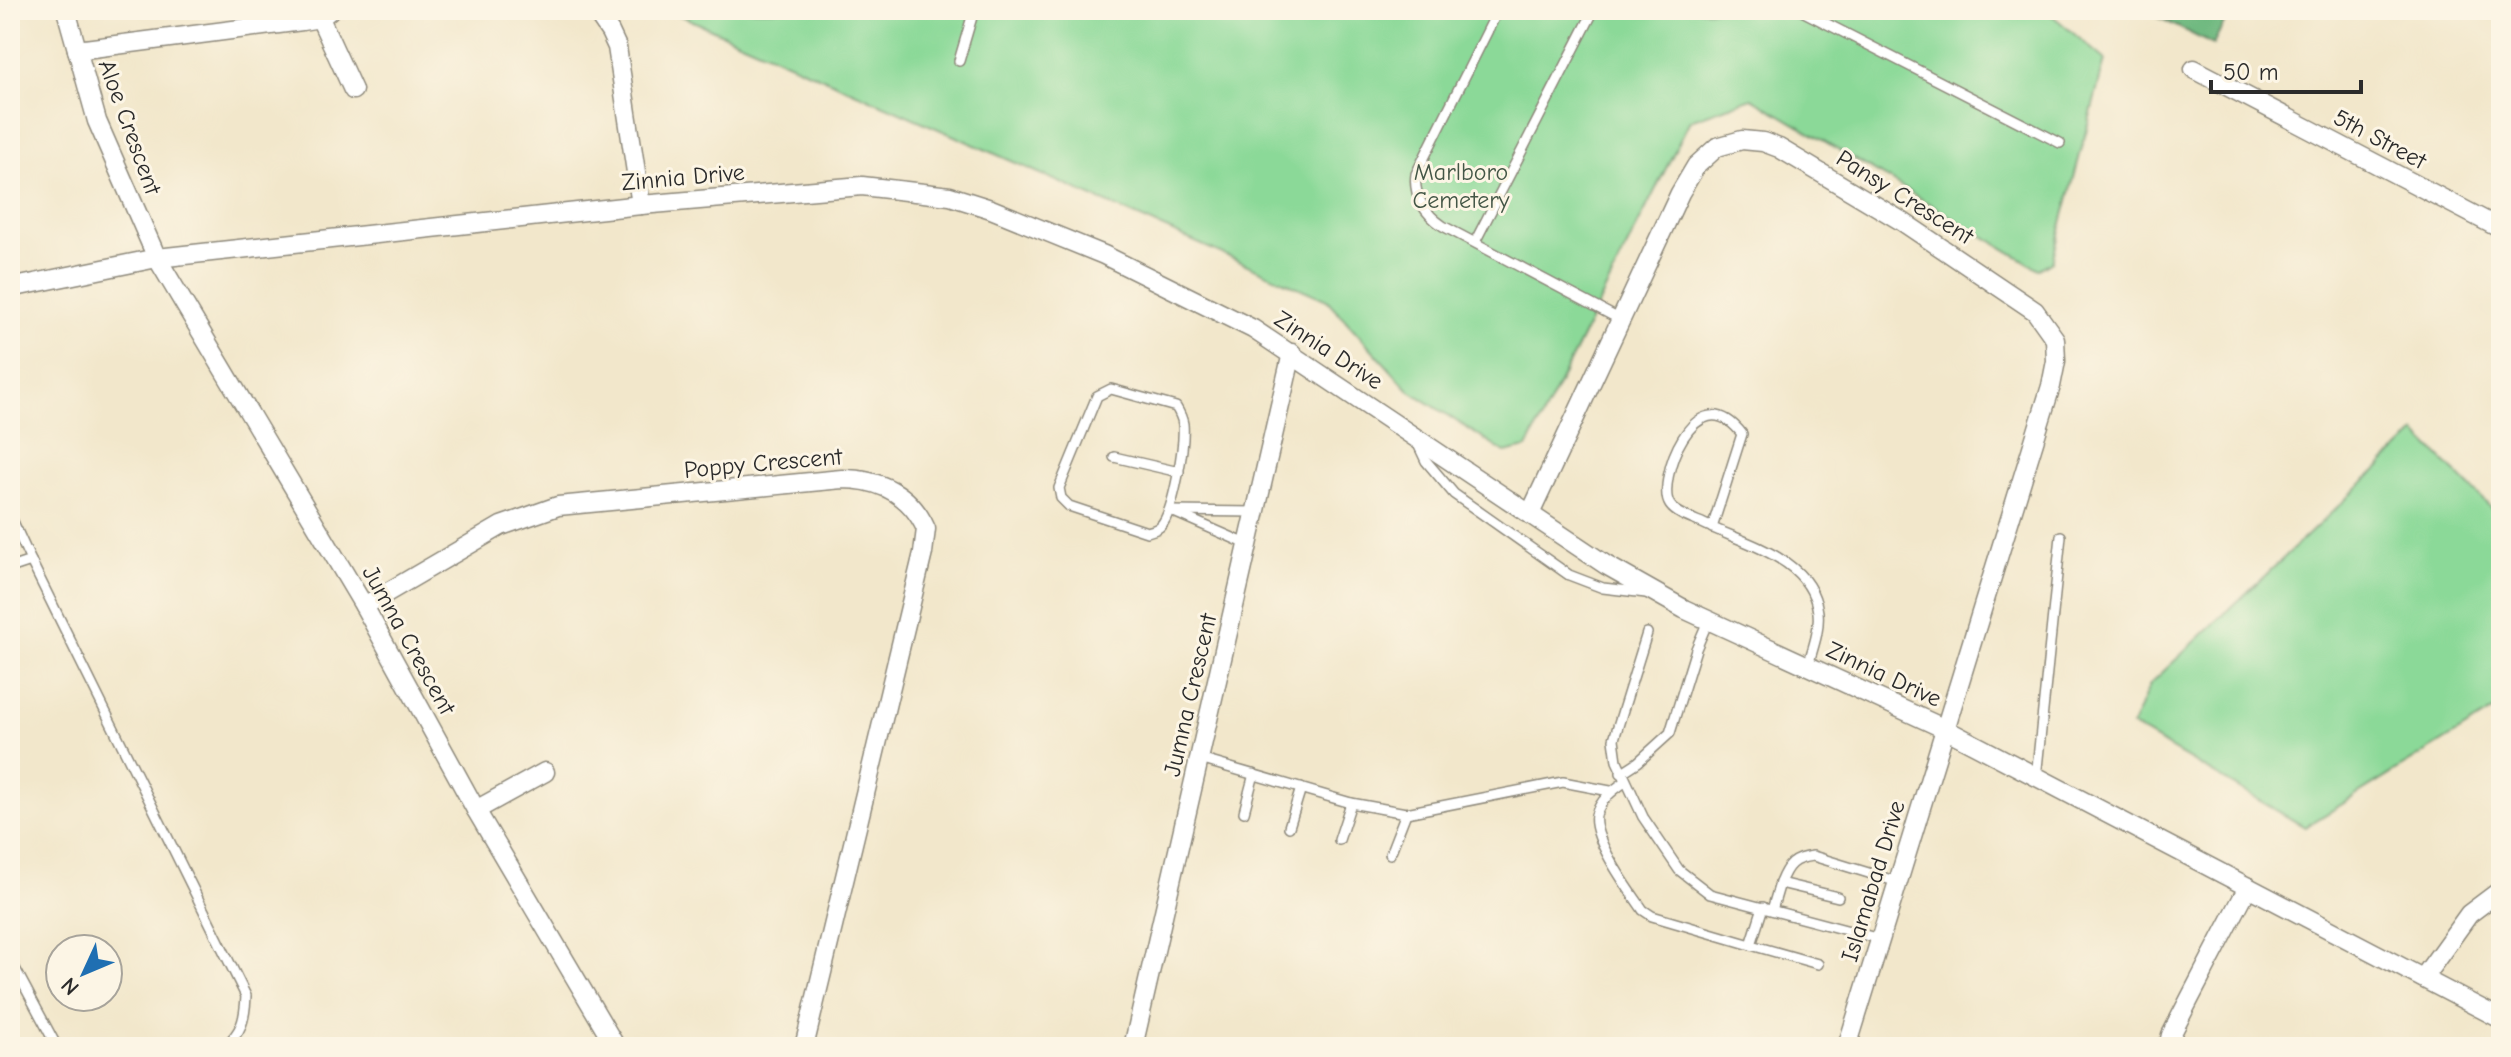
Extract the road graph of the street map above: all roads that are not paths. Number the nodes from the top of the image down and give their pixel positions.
1 (66, 10) edge
2 (595, 10) edge
3 (974, 10) edge
4 (1498, 10) edge
5 (1594, 10) edge
6 (1800, 10) edge
7 (325, 14) edge
8 (77, 50) junction
9 (959, 61) dead end
10 (2194, 69) dead end
11 (353, 90) dead end
12 (2060, 143) dead end
13 (641, 205) junction
14 (2501, 229) edge
15 (1475, 242) junction
16 (157, 258) junction
17 (10, 288) edge
18 (1621, 320) junction
19 (1292, 353) junction
20 (1412, 434) junction
21 (1114, 457) dead end
22 (1179, 472) junction
23 (1169, 511) junction
24 (1256, 512) junction
25 (1530, 514) junction
26 (10, 515) edge
27 (1712, 528) junction
28 (2061, 536) dead end
29 (1249, 545) junction
30 (31, 561) junction
31 (10, 568) edge
32 (1658, 595) junction
33 (364, 606) junction
34 (1708, 621) junction
35 (1647, 633) dead end
36 (1808, 665) junction
37 (1945, 729) junction
38 (1200, 759) junction
39 (545, 772) dead end
40 (1254, 774) junction
41 (1623, 777) junction
42 (2036, 778) junction
43 (1301, 788) junction
44 (1610, 791) junction
45 (1351, 803) junction
46 (476, 810) junction
47 (1244, 812) dead end
48 (1406, 813) junction
49 (1289, 827) dead end
50 (1339, 840) dead end
51 (1390, 854) dead end
52 (1898, 882) junction
53 (1780, 883) junction
54 (2248, 887) junction
55 (2501, 890) edge
56 (1838, 897) dead end
57 (1767, 908) junction
58 (1880, 939) junction
59 (1751, 945) junction
60 (10, 959) edge
61 (1818, 964) dead end
62 (2423, 978) junction
63 (2501, 1019) edge
64 (57, 1047) edge
65 (224, 1047) edge
66 (616, 1047) edge
67 (804, 1047) edge
68 (1133, 1047) edge
69 (1847, 1047) edge
70 (2168, 1047) edge

1 - 8 street, Aloe Crescent
2 - 13 street
3 - 9 lane
4 - 15 lane
5 - 15 lane
6 - 12 lane
7 - 8 street
7 - 11 street
8 - 16 street, Aloe Crescent
10 - 14 street, 5th Street
13 - 16 street, Zinnia Drive
13 - 19 street, Zinnia Drive
15 - 18 lane
16 - 17 street, Zinnia Drive
16 - 33 street, Jumna Crescent
18 - 25 street, Pansy Crescent
18 - 37 street, Pansy Crescent
19 - 20 street, Zinnia Drive
19 - 24 street, Jumna Crescent
20 - 25 street, Zinnia Drive
20 - 32 lane
21 - 22 lane
22 - 23 lane
22 - 23 lane
23 - 24 lane
23 - 29 lane
24 - 29 street, Jumna Crescent
25 - 32 street, Zinnia Drive
26 - 30 lane
27 - 27 lane
27 - 36 lane
28 - 42 lane
29 - 38 street, Jumna Crescent
30 - 31 lane
30 - 65 lane
32 - 34 street, Zinnia Drive
33 - 46 street, Jumna Crescent
33 - 67 street, Poppy Crescent
34 - 36 street, Zinnia Drive
34 - 41 lane
35 - 41 lane
36 - 37 street, Zinnia Drive
37 - 42 street, Zinnia Drive
37 - 52 street, Islamabad Drive
38 - 40 lane
38 - 68 street, Jumna Crescent
39 - 46 street
40 - 43 lane
40 - 47 lane
41 - 44 lane
41 - 57 lane
42 - 54 street, Zinnia Drive
43 - 45 lane
43 - 49 lane
44 - 48 lane
44 - 59 lane
45 - 48 lane
45 - 50 lane
46 - 66 street, Jumna Crescent
48 - 51 lane
52 - 53 lane
52 - 58 street, Islamabad Drive
53 - 56 lane
53 - 57 lane
54 - 62 street, Zinnia Drive
54 - 70 street
55 - 62 street
57 - 58 lane
57 - 59 lane
58 - 69 street, Islamabad Drive
59 - 61 lane
60 - 64 lane
62 - 63 street, Zinnia Drive

